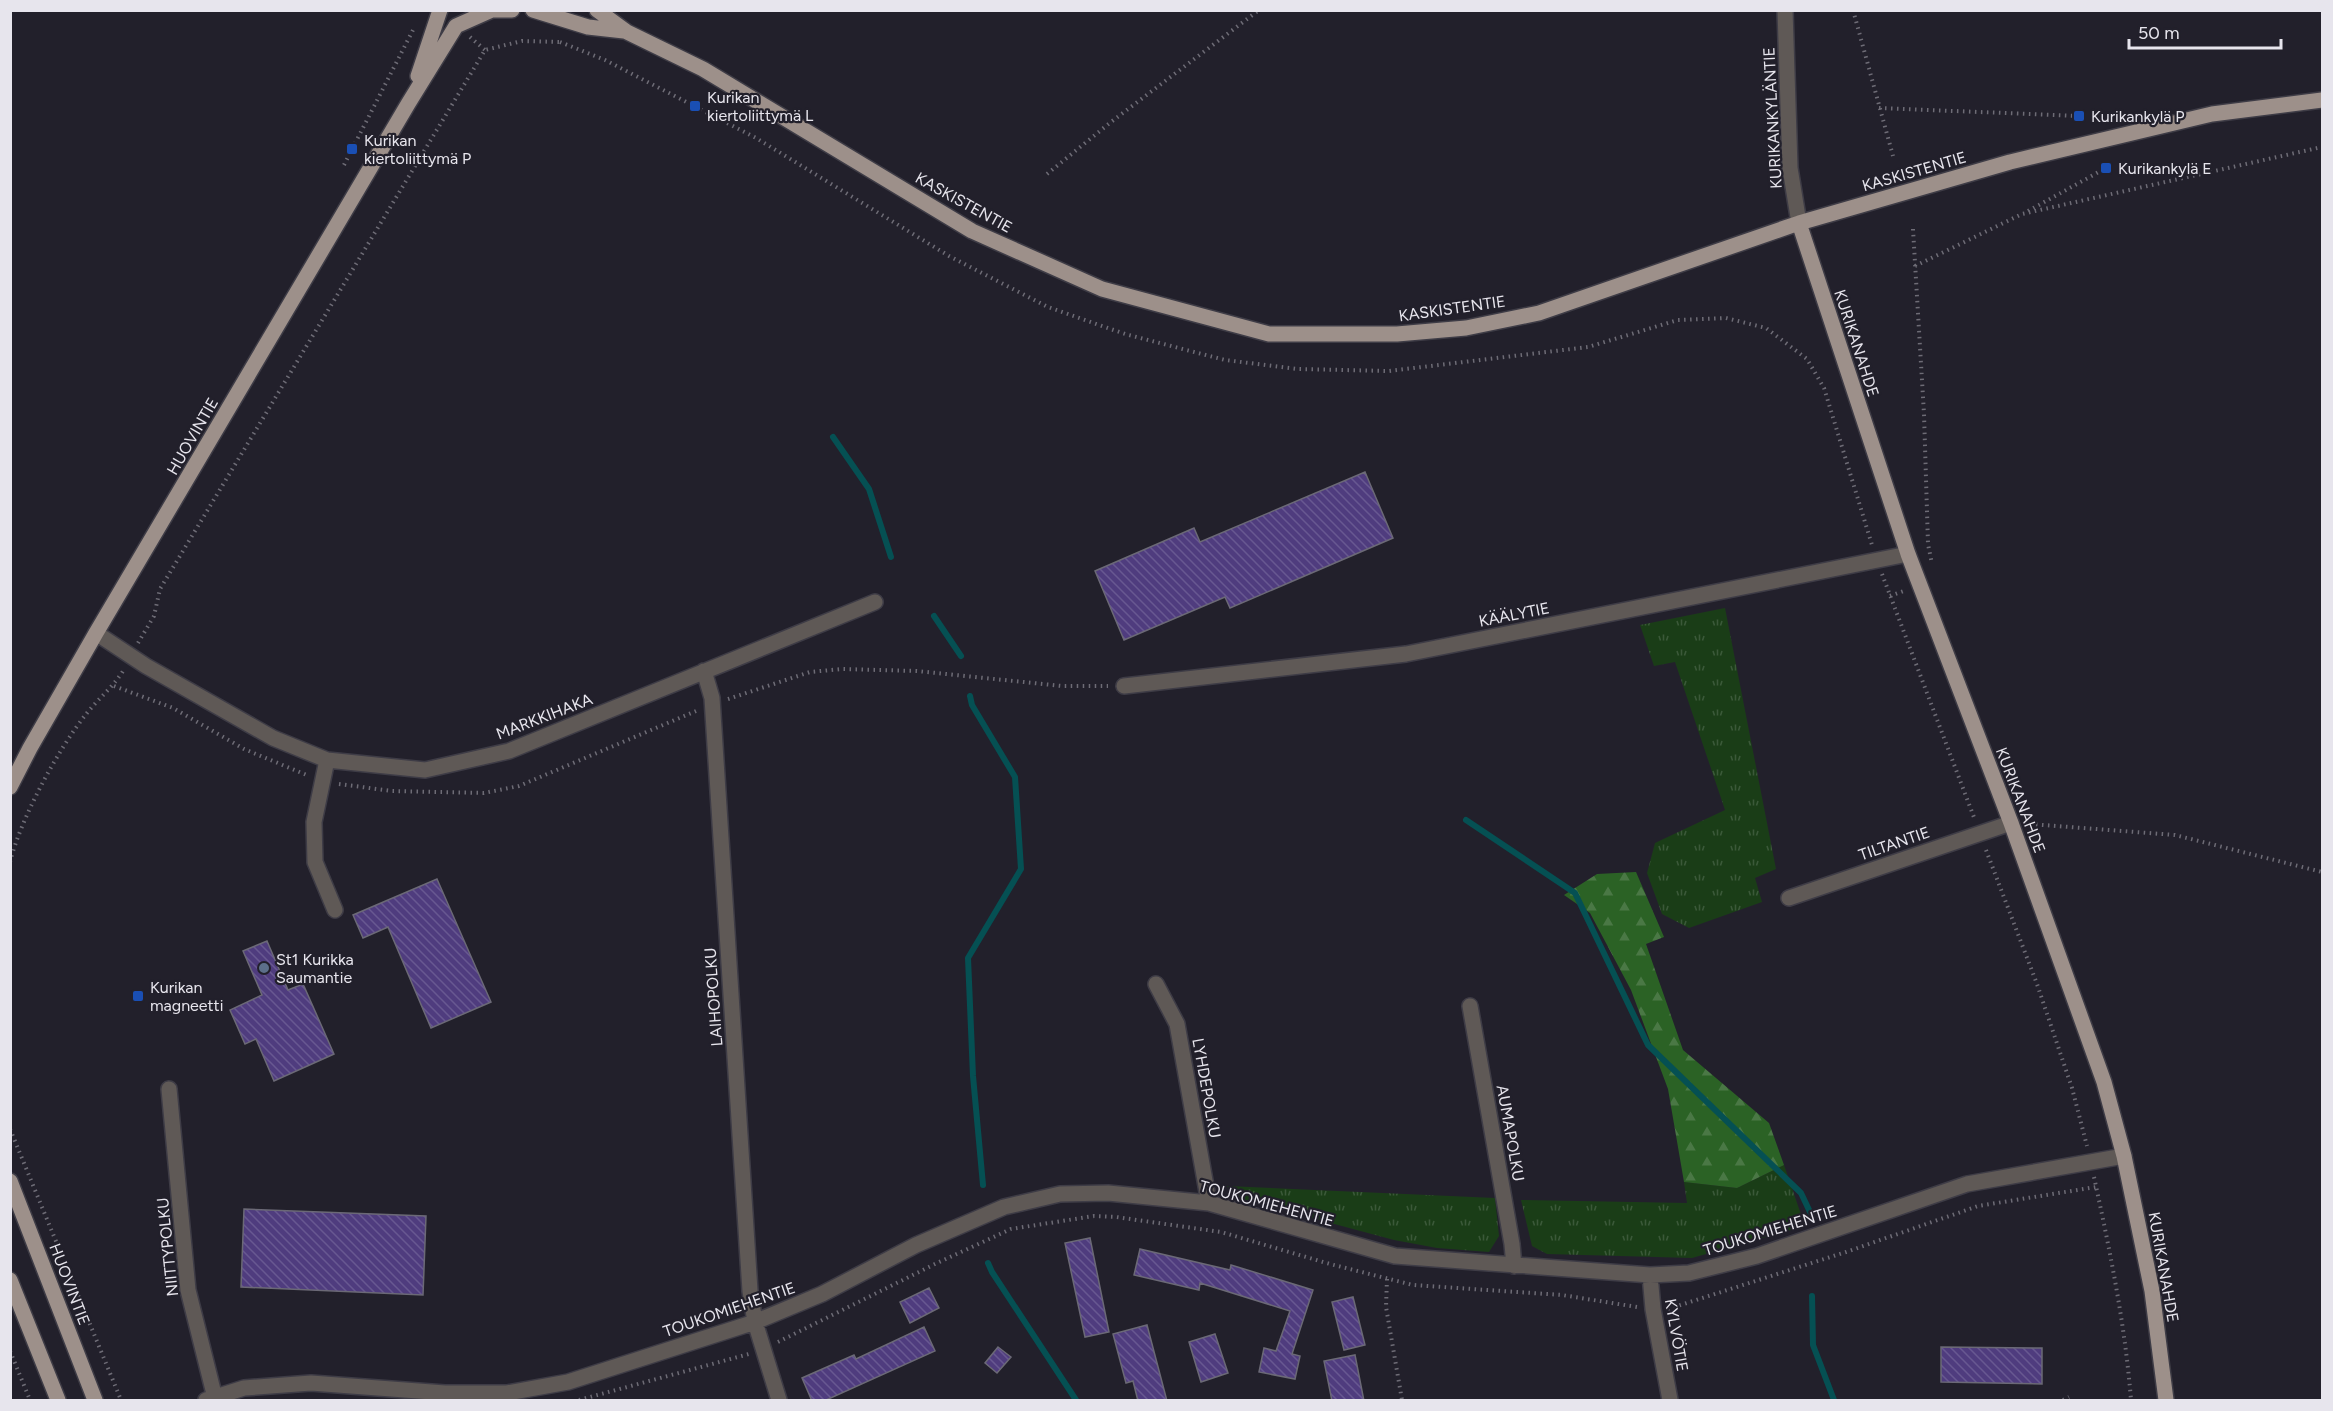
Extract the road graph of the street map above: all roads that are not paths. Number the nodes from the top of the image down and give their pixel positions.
1 (440, 10) edge
2 (492, 10) edge
3 (512, 10) edge
4 (533, 10) edge
5 (597, 10) edge
6 (1785, 10) edge
7 (627, 32) junction
8 (2322, 99) edge
9 (408, 104) junction
10 (1799, 224) junction
11 (1908, 554) junction
12 (875, 602) dead end
13 (96, 633) junction
14 (704, 671) junction
15 (1124, 686) dead end
16 (327, 760) junction
17 (10, 787) edge
18 (2011, 823) junction
19 (1789, 898) dead end
20 (334, 910) dead end
21 (1156, 984) dead end
22 (1470, 1006) dead end
23 (169, 1089) dead end
24 (2124, 1155) junction
25 (10, 1181) edge
26 (1209, 1203) junction
27 (14, 1204) edge
28 (1514, 1266) junction
29 (1650, 1275) junction
30 (10, 1280) edge
31 (755, 1322) junction
32 (211, 1399) edge
33 (58, 1401) edge
34 (95, 1401) edge
35 (779, 1401) edge
36 (1670, 1401) edge
37 (2166, 1401) edge

1 - 9 main road, HUOVINTIE
2 - 3 main road
2 - 9 main road, HUOVINTIE
4 - 7 main road, KASKISTENTIE
5 - 7 main road, KASKISTENTIE
6 - 10 street, KURIKANKYLÄNTIE
7 - 10 main road, KASKISTENTIE
8 - 10 main road, KASKISTENTIE
9 - 13 main road, HUOVINTIE
10 - 11 main road, KURIKANAHDE
11 - 15 street, KÄÄLYTIE
11 - 18 main road, KURIKANAHDE
12 - 14 street, MARKKIHAKA
13 - 16 street, MARKKIHAKA
13 - 17 main road, HUOVINTIE
14 - 16 street, MARKKIHAKA
14 - 31 street, LAIHOPOLKU
16 - 20 street
18 - 19 street, TILTANTIE
18 - 24 main road, KURIKANAHDE
21 - 26 street, LYHDEPOLKU
22 - 28 street, AUMAPOLKU
23 - 32 street, NIITTYPOLKU
24 - 29 street, TOUKOMIEHENTIE
24 - 37 main road, KURIKANAHDE
25 - 27 main road, HUOVINTIE
26 - 28 street, TOUKOMIEHENTIE
26 - 31 street, TOUKOMIEHENTIE
27 - 34 main road, HUOVINTIE
28 - 29 street, TOUKOMIEHENTIE
29 - 36 street, KYLVÖTIE
30 - 33 main road
31 - 32 street, TOUKOMIEHENTIE
31 - 35 street, LAIHOPOLKU

